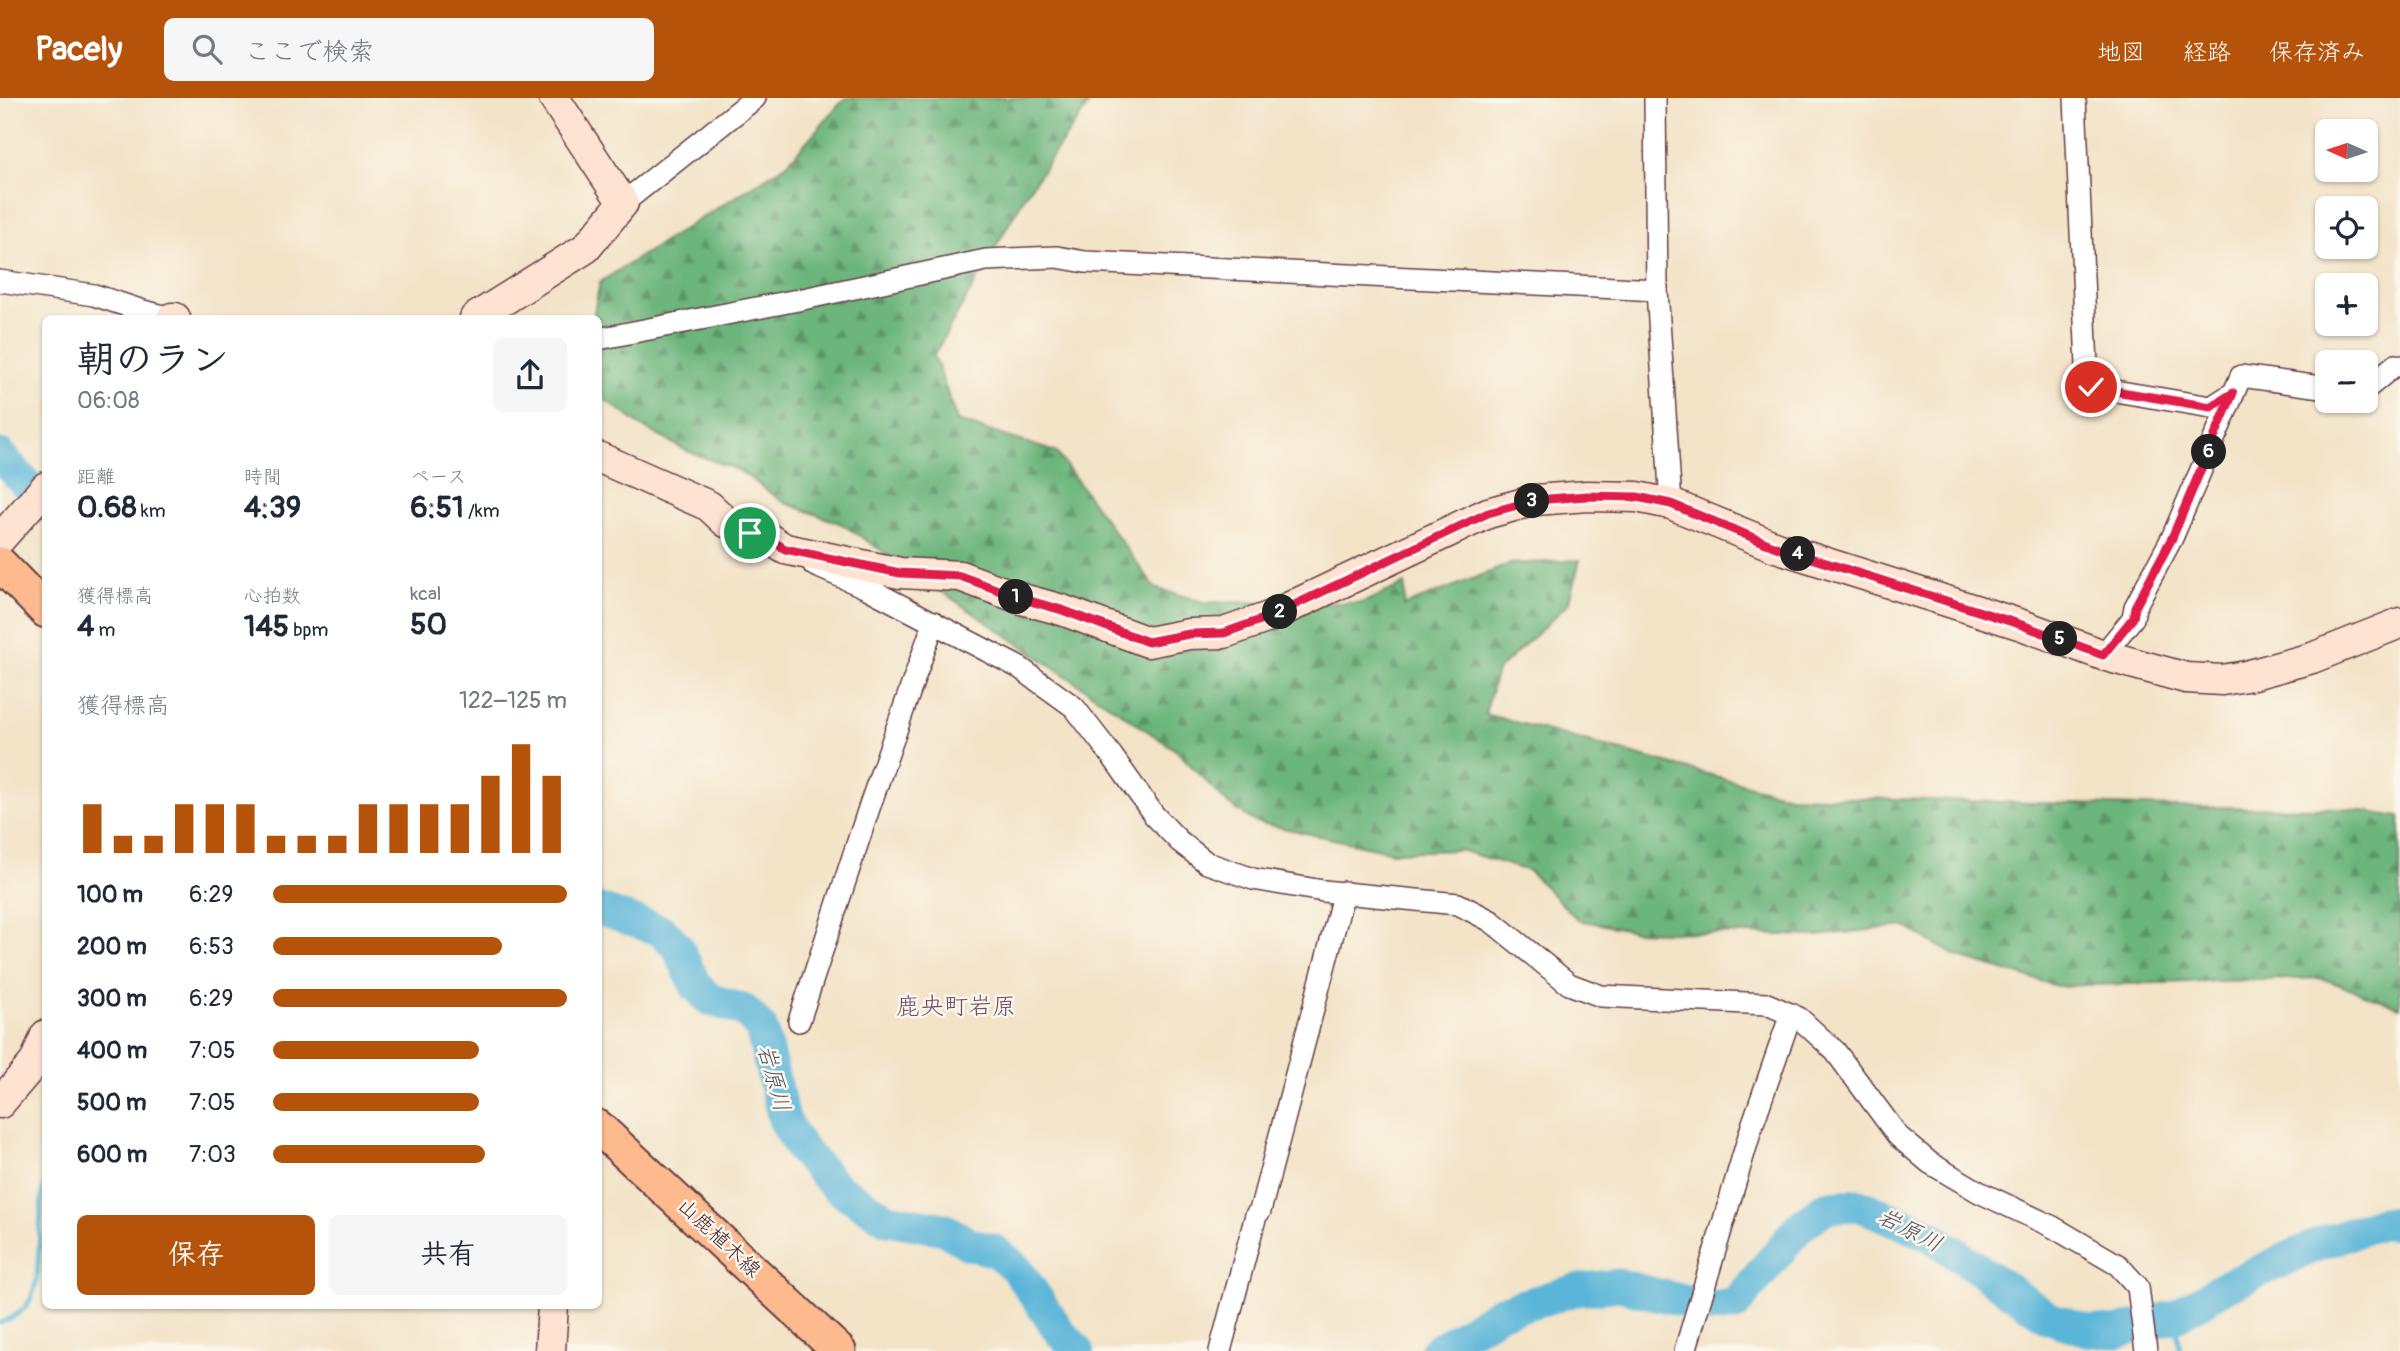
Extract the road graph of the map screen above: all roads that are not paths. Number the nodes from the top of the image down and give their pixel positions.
1 (554, 98) edge
2 (755, 98) edge
3 (1655, 98) edge
4 (2075, 98) edge
5 (623, 203) junction
6 (0, 281) edge
7 (1657, 290) junction
8 (160, 315) edge
9 (480, 315) edge
10 (602, 337) edge
11 (2400, 366) edge
12 (2378, 379) edge
13 (2315, 386) edge
14 (2233, 393) junction
15 (602, 459) edge
16 (42, 492) edge
17 (1671, 504) junction
18 (0, 539) edge
19 (785, 549) junction
20 (0, 564) edge
21 (42, 607) edge
22 (934, 622) junction
23 (2400, 623) edge
24 (2103, 655) junction
25 (1344, 892) junction
26 (1791, 1014) junction
27 (799, 1021) dead end
28 (42, 1045) edge
29 (0, 1102) edge
30 (602, 1131) edge
31 (553, 1309) edge
32 (550, 1351) edge
33 (839, 1351) edge
34 (1220, 1351) edge
35 (1685, 1351) edge
36 (2146, 1351) edge

1 - 5 street
2 - 5 street
3 - 7 street
4 - 14 street
5 - 9 street
6 - 8 street
7 - 10 street
7 - 17 street
11 - 12 street
13 - 14 street
14 - 24 street
15 - 19 street
16 - 18 street
17 - 19 street
17 - 24 street
19 - 22 street
20 - 21 main road
22 - 25 street
22 - 27 street
23 - 24 street
25 - 26 street
25 - 34 street
26 - 35 street
26 - 36 street
28 - 29 street
30 - 33 main road, 山鹿植木線
31 - 32 street

